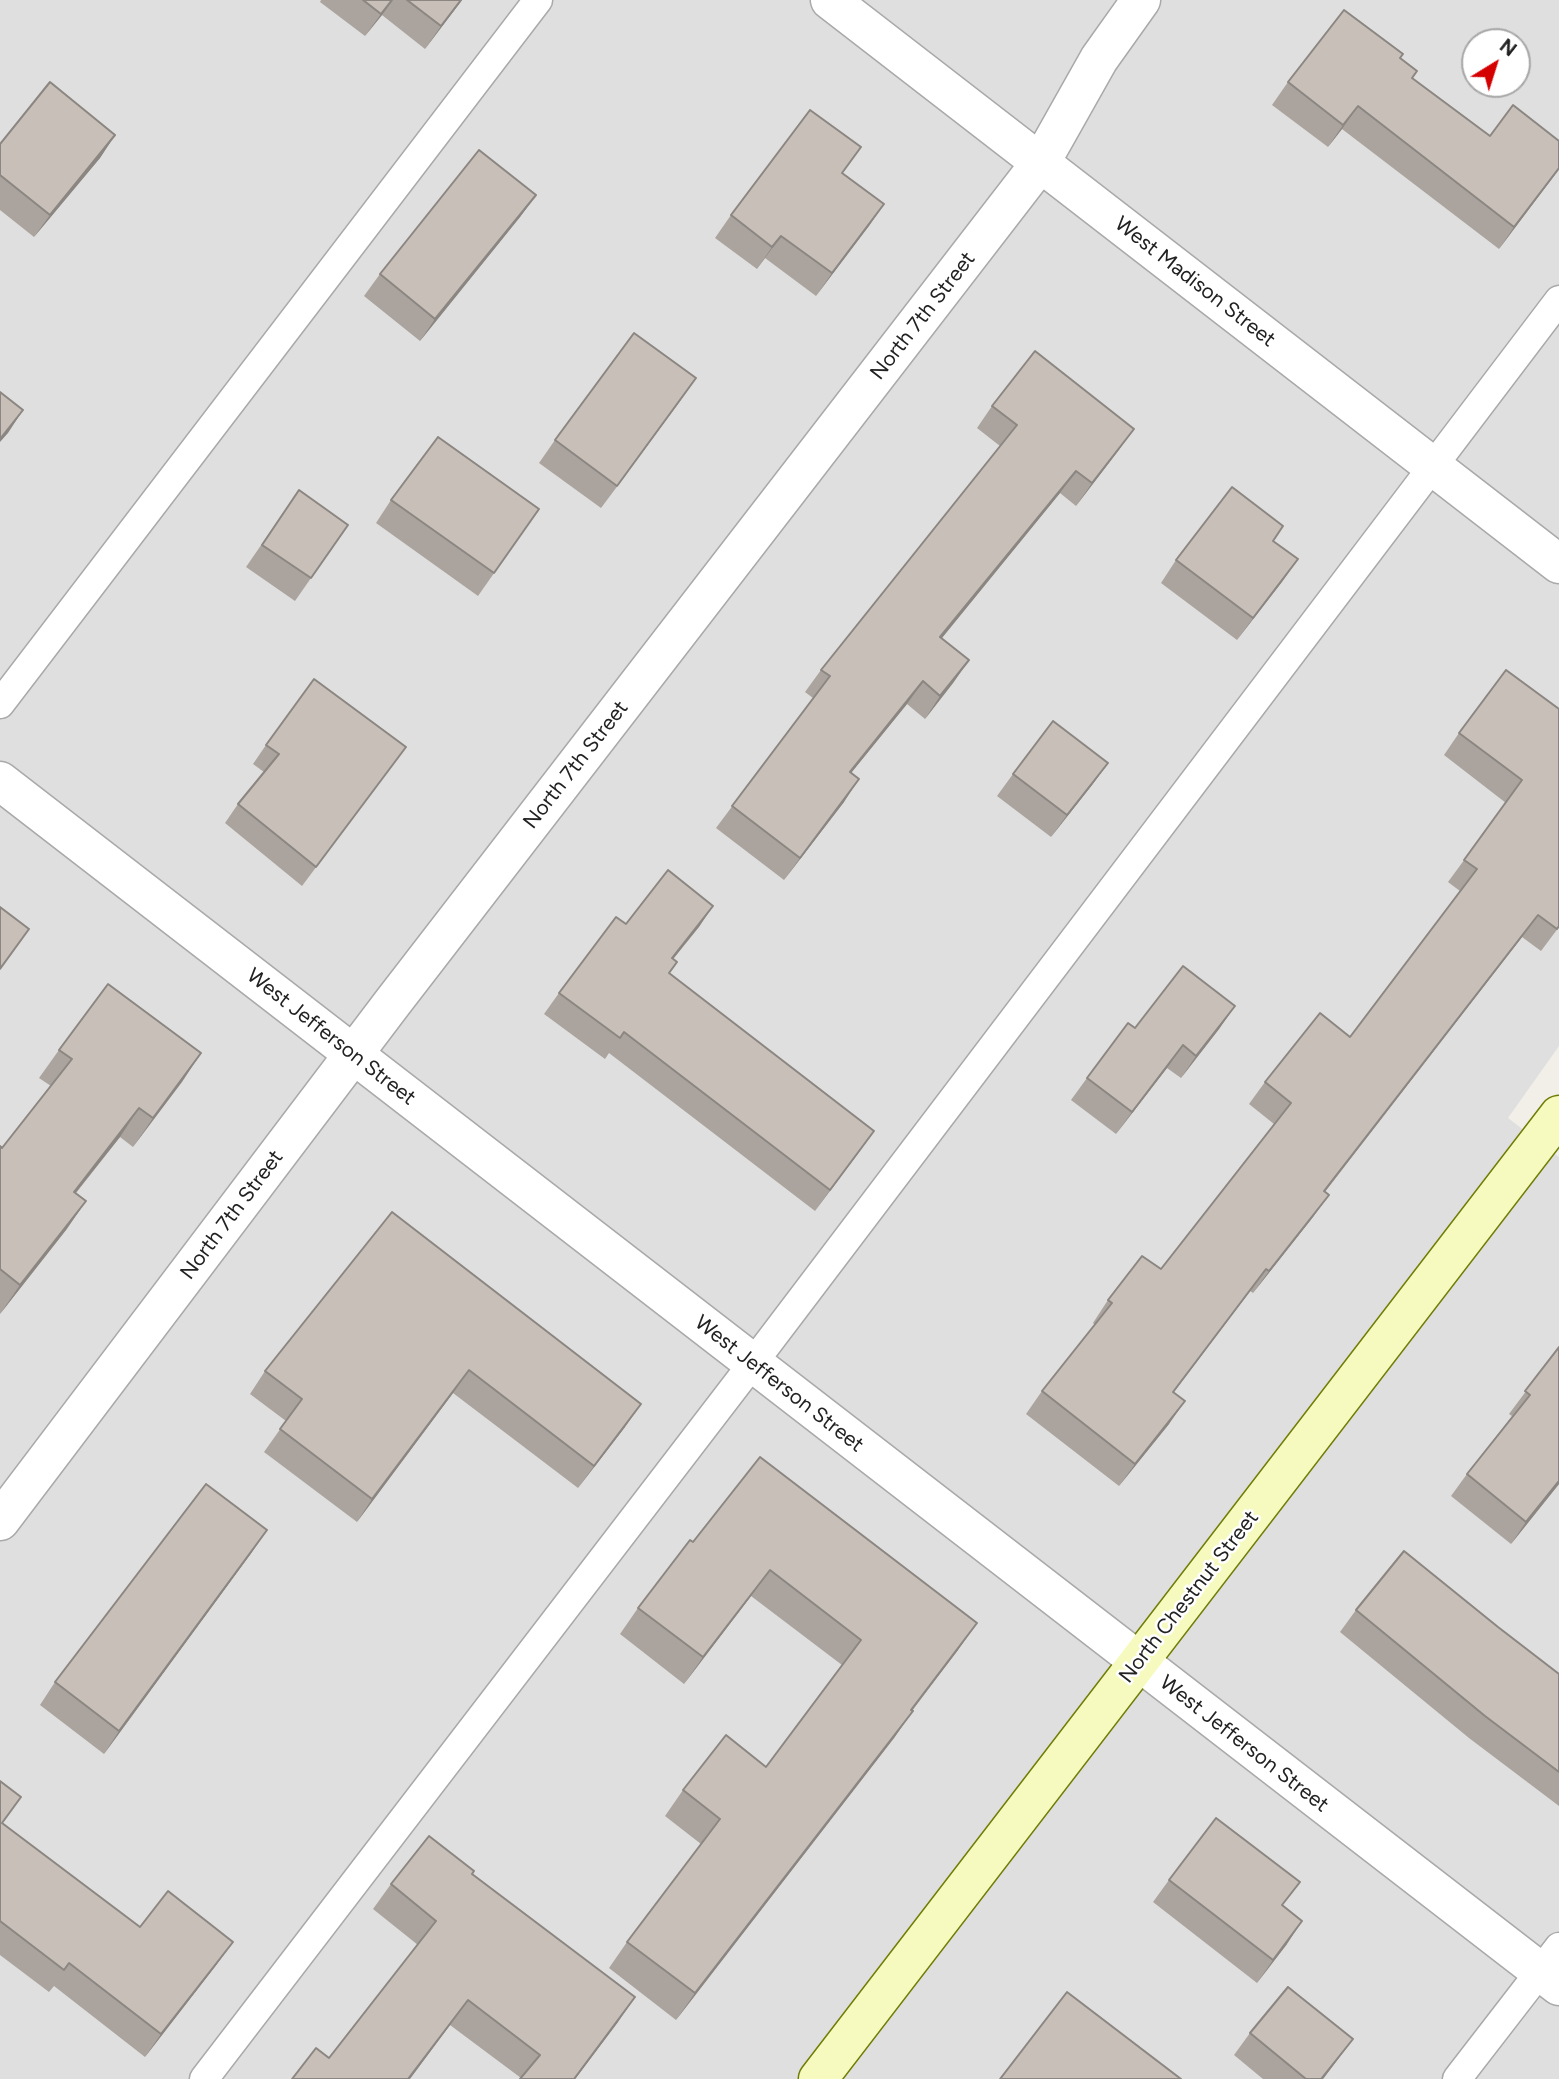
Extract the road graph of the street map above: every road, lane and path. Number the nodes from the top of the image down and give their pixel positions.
1 (538, 0) edge
2 (830, 0) edge
3 (1141, 0) edge
4 (1041, 162) junction
5 (1559, 300) edge
6 (1432, 465) junction
7 (1559, 564) edge
8 (0, 704) edge
9 (0, 781) edge
10 (353, 1055) junction
11 (1559, 1115) edge
12 (753, 1363) junction
13 (0, 1521) edge
14 (1139, 1662) junction
15 (1553, 1968) edge
16 (204, 2079) edge
17 (818, 2079) edge
18 (1457, 2079) edge

1 - 8 lane
2 - 4 street, West Madison Street
3 - 4 street, North 7th Street
4 - 6 street, West Madison Street
4 - 10 street, North 7th Street
5 - 6 lane
6 - 7 street, West Madison Street
6 - 12 lane
9 - 10 street, West Jefferson Street
10 - 12 street, West Jefferson Street
10 - 13 street, North 7th Street
11 - 14 main road, North Chestnut Street
12 - 14 street, West Jefferson Street
12 - 16 lane
14 - 15 street, West Jefferson Street
14 - 17 main road, North Chestnut Street
15 - 18 lane

